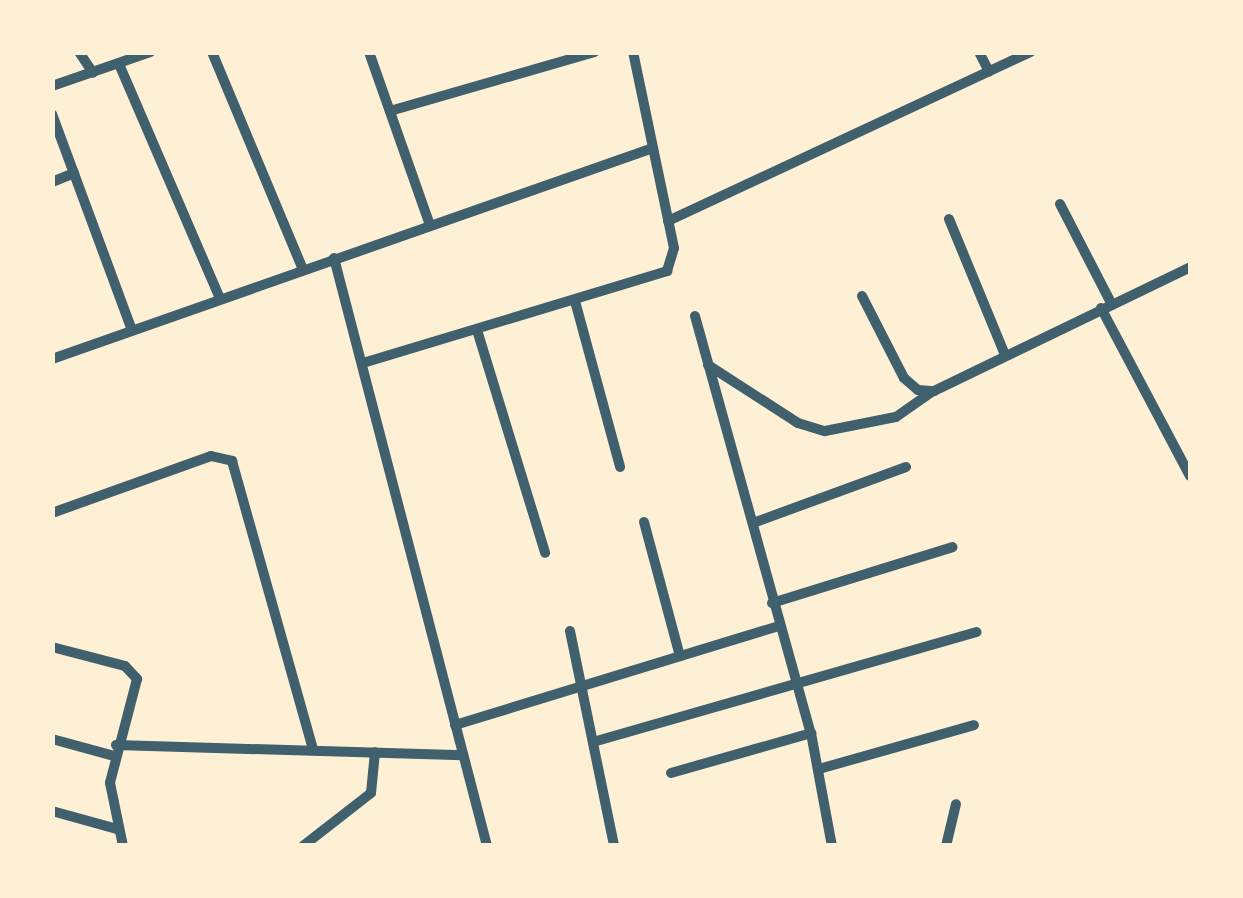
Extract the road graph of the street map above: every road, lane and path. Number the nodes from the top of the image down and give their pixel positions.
1 (79, 52) edge
2 (150, 52) edge
3 (212, 52) edge
4 (368, 52) edge
5 (594, 52) edge
6 (633, 52) edge
7 (979, 52) edge
8 (1031, 52) edge
9 (119, 64) junction
10 (989, 72) junction
11 (92, 73) junction
12 (52, 86) edge
13 (390, 111) junction
14 (52, 114) edge
15 (653, 148) junction
16 (74, 173) junction
17 (52, 182) edge
18 (1060, 204) dead end
19 (949, 219) dead end
20 (668, 221) junction
21 (430, 225) junction
22 (334, 258) junction
23 (1190, 267) edge
24 (303, 270) junction
25 (862, 296) dead end
26 (220, 298) junction
27 (575, 301) junction
28 (1106, 306) junction
29 (695, 316) dead end
30 (132, 330) junction
31 (477, 330) junction
32 (1006, 355) junction
33 (52, 359) edge
34 (362, 363) junction
35 (708, 364) junction
36 (934, 391) junction
37 (906, 467) dead end
38 (620, 468) dead end
39 (1190, 476) edge
40 (52, 513) edge
41 (644, 522) dead end
42 (753, 523) junction
43 (953, 547) dead end
44 (545, 553) dead end
45 (772, 603) junction
46 (778, 626) junction
47 (570, 631) dead end
48 (976, 632) dead end
49 (52, 646) edge
50 (680, 656) junction
51 (582, 686) junction
52 (797, 687) junction
53 (974, 724) dead end
54 (455, 725) junction
55 (811, 733) junction
56 (52, 739) edge
57 (593, 742) junction
58 (312, 750) junction
59 (115, 751) junction
60 (375, 752) junction
61 (463, 755) junction
62 (819, 769) junction
63 (671, 773) dead end
64 (956, 804) dead end
65 (52, 811) edge
66 (116, 829) junction
67 (123, 846) edge
68 (303, 846) edge
69 (487, 846) edge
70 (614, 846) edge
71 (832, 846) edge
72 (946, 846) edge

1 - 11 street
2 - 9 street
3 - 24 street
4 - 13 street
5 - 13 street
6 - 15 street
7 - 10 street
8 - 10 street
9 - 11 street
9 - 26 street
10 - 20 street
11 - 12 street
13 - 21 street
14 - 16 street
15 - 20 street
15 - 21 street
16 - 17 street
16 - 30 street
18 - 28 street
19 - 32 street
20 - 27 street
21 - 22 street
22 - 24 street
22 - 34 street
23 - 28 street
24 - 26 street
25 - 36 street
26 - 30 street
27 - 31 street
27 - 38 street
28 - 32 street
28 - 39 street
29 - 35 street
30 - 33 street
31 - 34 street
31 - 44 street
32 - 36 street
34 - 54 street
35 - 36 street
35 - 42 street
37 - 42 street
40 - 58 street
41 - 50 street
42 - 45 street
43 - 45 street
45 - 46 street
46 - 50 street
46 - 52 street
47 - 51 street
48 - 52 street
49 - 59 street
50 - 51 street
51 - 54 street
51 - 57 street
52 - 55 street
52 - 57 street
53 - 62 street
54 - 61 street
55 - 62 street
55 - 63 street
56 - 59 street
57 - 70 street
58 - 59 street
58 - 60 street
59 - 66 street
60 - 61 street
60 - 68 street
61 - 69 street
62 - 71 street
64 - 72 street
65 - 66 street
66 - 67 street

